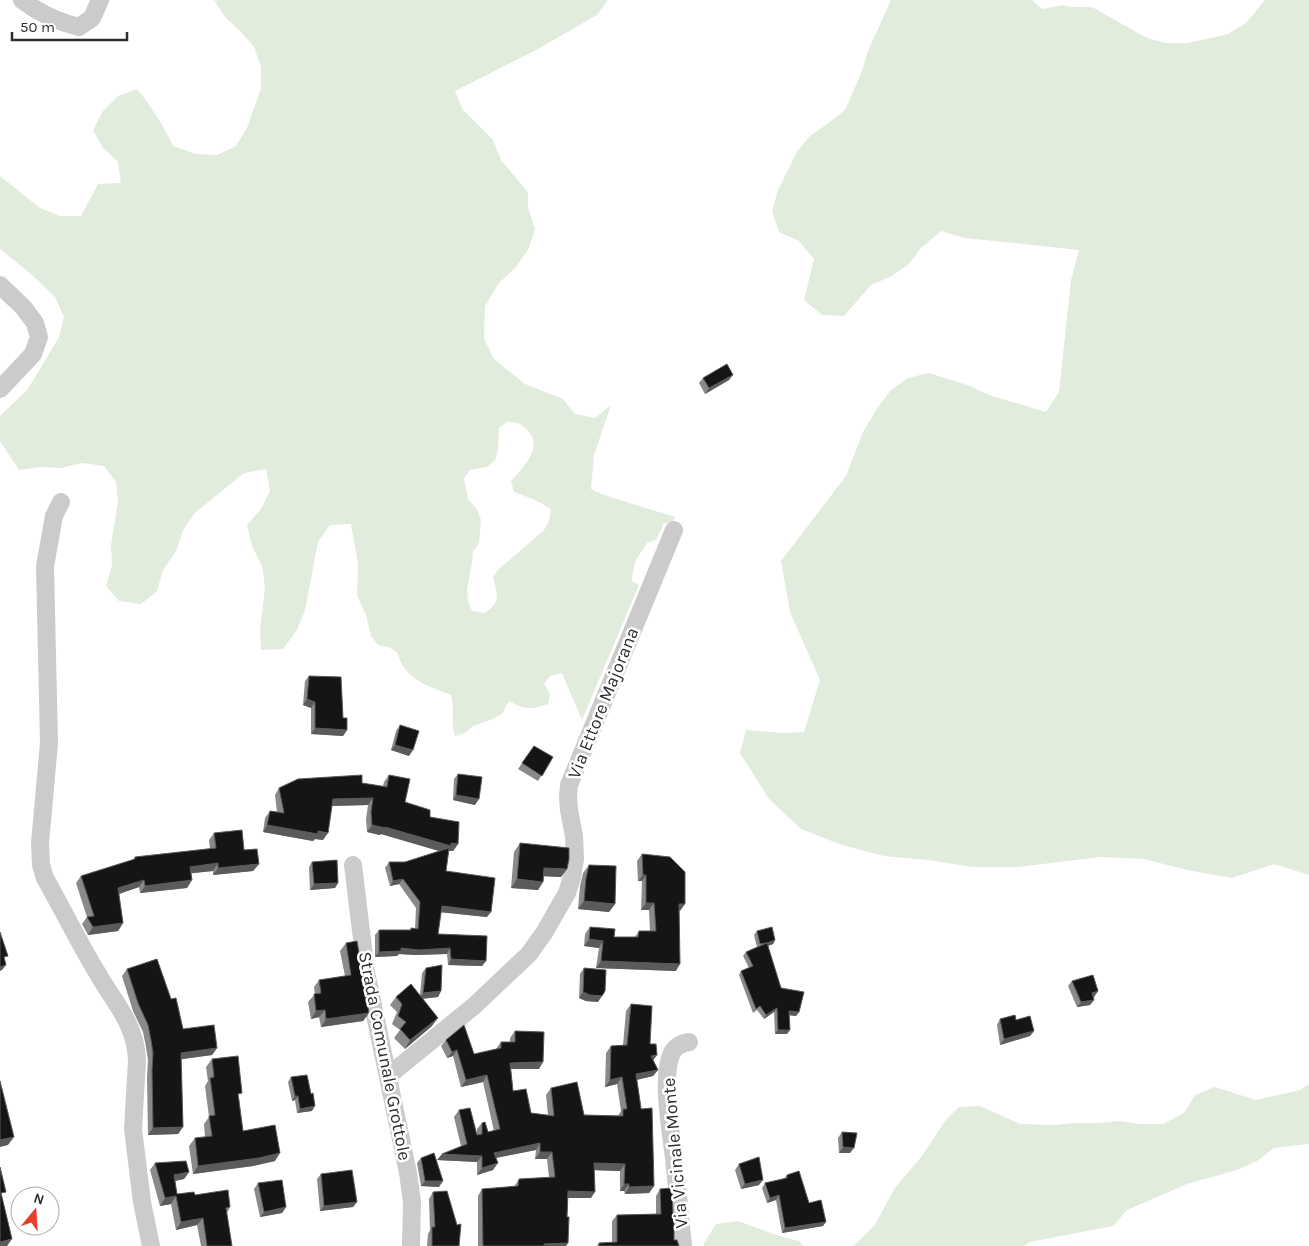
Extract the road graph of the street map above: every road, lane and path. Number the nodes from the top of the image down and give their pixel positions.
1 (22, 0) edge
2 (100, 0) edge
3 (0, 285) edge
4 (0, 389) edge
5 (61, 502) dead end
6 (674, 530) dead end
7 (353, 865) dead end
8 (689, 1042) dead end
9 (388, 1076) junction
10 (151, 1246) edge
11 (412, 1246) edge
12 (683, 1246) edge

1 - 2 street
3 - 4 street
5 - 10 street
6 - 9 street, Via Ettore Majorana
7 - 9 street, Strada Comunale Grottole
8 - 12 street, Via Vicinale Monte
9 - 11 street, Strada Comunale Grottole

